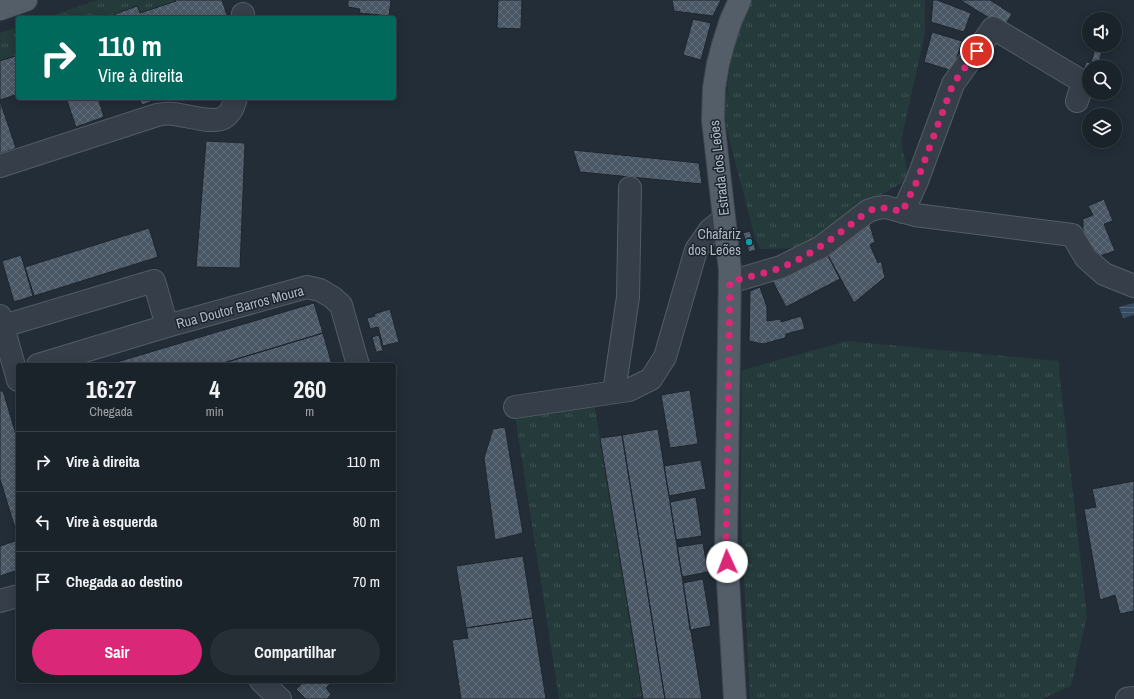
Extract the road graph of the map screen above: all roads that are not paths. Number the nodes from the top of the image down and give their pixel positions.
1 (26, 0) edge
2 (740, 0) edge
3 (0, 9) edge
4 (235, 100) edge
5 (1077, 101) dead end
6 (0, 166) edge
7 (630, 188) dead end
8 (902, 212) junction
9 (724, 219) junction
10 (730, 282) junction
11 (1134, 286) edge
12 (1, 323) edge
13 (168, 326) junction
14 (45, 363) edge
15 (357, 363) edge
16 (13, 375) edge
17 (614, 392) junction
18 (515, 407) dead end
19 (16, 597) edge
20 (0, 601) edge
21 (263, 683) edge
22 (1134, 698) edge
23 (280, 699) edge
24 (735, 699) edge
25 (1127, 699) edge

1 - 3 main road
2 - 9 main road, Estrada dos Leões
4 - 6 street
5 - 8 street
7 - 17 street
8 - 10 street
8 - 11 street
9 - 10 main road, Estrada dos Leões
9 - 17 street
10 - 24 main road, Estrada dos Leões
12 - 13 street, Rua Doutor Barros Moura
12 - 16 street
13 - 14 street, Rua Doutor Barros Moura
13 - 15 street, Rua Doutor Barros Moura
17 - 18 street
19 - 20 street
21 - 23 street
22 - 25 street

